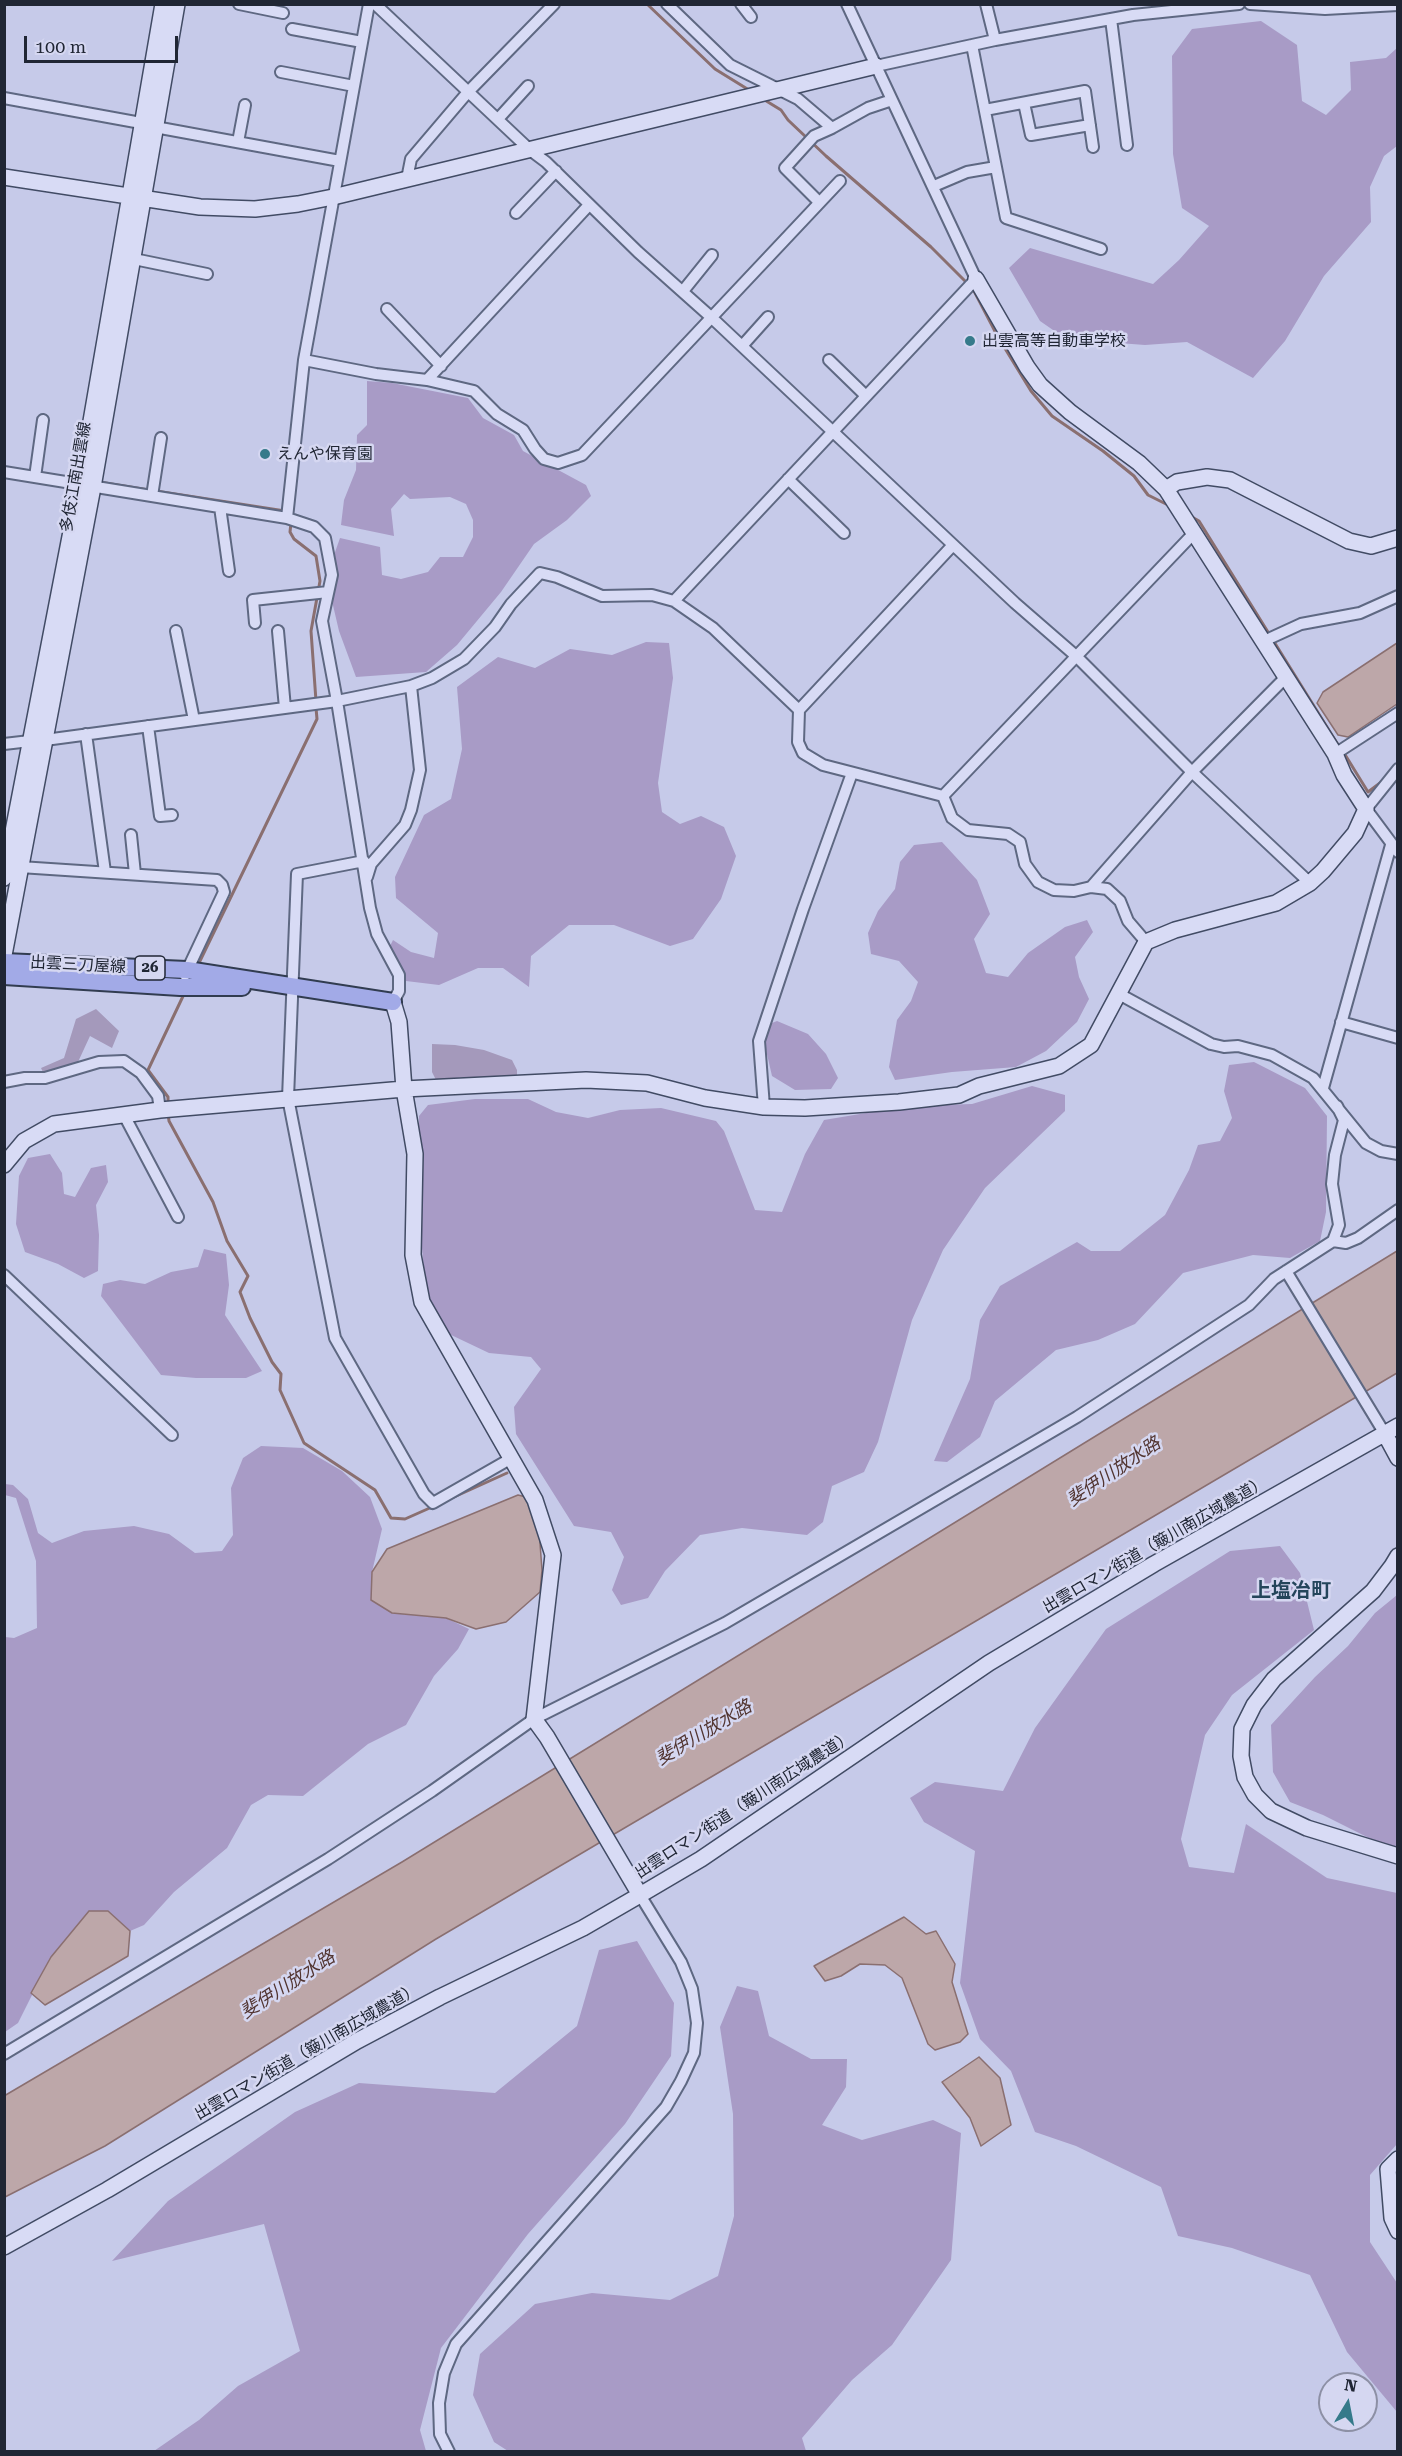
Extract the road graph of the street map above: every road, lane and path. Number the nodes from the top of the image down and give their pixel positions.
1 (163, 4) edge
2 (177, 4) edge
3 (239, 4) edge
4 (369, 4) edge
5 (375, 4) edge
6 (554, 4) edge
7 (667, 4) edge
8 (741, 4) edge
9 (848, 4) edge
10 (986, 4) edge
11 (1239, 4) edge
12 (1250, 4) edge
13 (1398, 4) edge
14 (1174, 8) edge
15 (283, 13) dead end
16 (751, 17) dead end
17 (1111, 19) junction
18 (292, 29) dead end
19 (995, 40) junction
20 (362, 42) junction
21 (972, 45) junction
22 (876, 66) junction
23 (281, 72) dead end
24 (354, 86) junction
25 (528, 86) dead end
26 (777, 90) junction
27 (468, 92) junction
28 (4, 98) edge
29 (892, 100) junction
30 (1024, 102) junction
31 (245, 105) dead end
32 (985, 110) junction
33 (498, 120) junction
34 (148, 125) junction
35 (1090, 125) junction
36 (832, 128) junction
37 (238, 142) junction
38 (1127, 145) dead end
39 (1093, 147) dead end
40 (530, 150) junction
41 (340, 161) junction
42 (996, 167) junction
43 (556, 171) junction
44 (4, 177) edge
45 (407, 179) junction
46 (840, 181) dead end
47 (934, 186) junction
48 (136, 196) junction
49 (333, 197) junction
50 (819, 202) junction
51 (589, 206) junction
52 (516, 213) dead end
53 (1101, 249) dead end
54 (712, 255) dead end
55 (134, 260) junction
56 (207, 274) dead end
57 (976, 279) junction
58 (683, 291) junction
59 (387, 309) dead end
60 (768, 317) dead end
61 (712, 318) junction
62 (742, 346) junction
63 (304, 360) junction
64 (829, 360) dead end
65 (441, 366) junction
66 (427, 380) junction
67 (866, 396) junction
68 (43, 420) dead end
69 (832, 431) junction
70 (161, 438) dead end
71 (4, 472) edge
72 (34, 477) junction
73 (788, 479) junction
74 (86, 486) junction
75 (1166, 489) junction
76 (152, 496) junction
77 (220, 507) junction
78 (287, 518) junction
79 (844, 533) dead end
80 (1194, 533) junction
81 (1398, 538) edge
82 (953, 545) junction
83 (229, 571) dead end
84 (328, 592) junction
85 (1398, 596) edge
86 (674, 601) junction
87 (255, 623) dead end
88 (176, 631) dead end
89 (278, 631) dead end
90 (1264, 641) junction
91 (1076, 656) junction
92 (1286, 676) junction
93 (411, 686) junction
94 (338, 701) junction
95 (285, 708) junction
96 (799, 710) junction
97 (1398, 713) edge
98 (194, 720) junction
99 (148, 726) junction
100 (86, 734) junction
101 (37, 740) junction
102 (4, 744) edge
103 (1335, 754) junction
104 (1398, 769) edge
105 (1192, 772) junction
106 (852, 773) junction
107 (944, 796) junction
108 (1366, 809) junction
109 (172, 814) dead end
110 (131, 836) dead end
111 (1394, 849) edge
112 (364, 861) junction
113 (20, 867) junction
114 (105, 872) junction
115 (135, 874) junction
116 (4, 878) edge
117 (367, 879) junction
118 (1310, 883) junction
119 (1091, 887) junction
120 (1146, 942) junction
121 (4, 955) edge
122 (4, 962) edge
123 (187, 970) junction
124 (4, 976) edge
125 (180, 987) junction
126 (294, 987) junction
127 (1119, 994) junction
128 (393, 1002) junction
129 (1341, 1022) junction
130 (1398, 1038) edge
131 (4, 1082) edge
132 (1323, 1088) junction
133 (404, 1089) junction
134 (288, 1098) junction
135 (1337, 1106) junction
136 (764, 1107) junction
137 (160, 1110) junction
138 (124, 1115) junction
139 (1398, 1154) edge
140 (4, 1165) edge
141 (1398, 1210) edge
142 (178, 1217) dead end
143 (1333, 1241) junction
144 (1286, 1271) junction
145 (4, 1275) edge
146 (1391, 1430) edge
147 (172, 1435) dead end
148 (1398, 1458) edge
149 (510, 1459) junction
150 (1398, 1556) edge
151 (534, 1719) junction
152 (1398, 1856) edge
153 (640, 1895) junction
154 (4, 2054) edge
155 (1398, 2159) edge
156 (1398, 2230) edge
157 (4, 2247) edge
158 (449, 2451) edge

1 - 34 street, 多伎江南出雲線
2 - 34 street, 多伎江南出雲線
3 - 15 street
4 - 20 street
5 - 27 street
6 - 27 street
7 - 26 street
8 - 16 street
9 - 22 street
10 - 19 street
11 - 14 street
12 - 13 street
14 - 17 street
17 - 19 street
17 - 38 street
18 - 20 street
19 - 21 street
20 - 24 street
21 - 22 street
21 - 32 street
22 - 26 street
22 - 29 street
23 - 24 street
24 - 41 street
25 - 33 street
26 - 36 street
26 - 40 street
27 - 33 street
27 - 45 street
28 - 34 street
29 - 36 street
29 - 47 street
30 - 32 street
30 - 35 street
30 - 35 street
31 - 37 street
32 - 42 street
33 - 40 street
34 - 37 street
34 - 48 street, 多伎江南出雲線
35 - 39 street
36 - 50 street
37 - 41 street
40 - 43 street
40 - 45 street
41 - 49 street
42 - 47 street
42 - 53 street
43 - 51 street
43 - 52 street
44 - 48 street
45 - 49 street
46 - 50 street
47 - 57 street
48 - 49 street
48 - 55 street, 多伎江南出雲線
48 - 74 street, 多伎江南出雲線
49 - 63 street
50 - 61 street
51 - 58 street
51 - 65 street
54 - 58 street
55 - 56 street
55 - 74 street, 多伎江南出雲線
57 - 67 street
57 - 75 street
58 - 61 street
59 - 65 street
60 - 62 street
61 - 62 street
61 - 66 street
62 - 69 street
63 - 66 street
63 - 78 street
64 - 67 street
65 - 66 street
67 - 69 street
68 - 72 street
69 - 73 street
69 - 82 street
70 - 76 street
71 - 72 street
72 - 74 street
73 - 79 street
73 - 86 street
74 - 76 street
74 - 101 street, 多伎江南出雲線
75 - 80 street
75 - 81 street
76 - 77 street
77 - 78 street
77 - 83 street
78 - 84 street
80 - 90 street
80 - 91 street
82 - 91 street
82 - 96 street
84 - 87 street
84 - 94 street
85 - 90 street
86 - 93 street
86 - 96 street
88 - 98 street
89 - 95 street
90 - 92 street
91 - 105 street
91 - 107 street
92 - 103 street
92 - 105 street
93 - 94 street
93 - 117 street
94 - 95 street
94 - 112 street
95 - 98 street
96 - 106 street
97 - 103 street
98 - 99 street
99 - 100 street
99 - 109 street
100 - 101 street
100 - 114 street
101 - 102 street
101 - 113 street, 多伎江南出雲線
101 - 116 street, 多伎江南出雲線
103 - 108 street
104 - 108 street
105 - 118 street
105 - 119 street
106 - 107 street
106 - 136 street
107 - 119 street
108 - 111 street
108 - 118 street
110 - 115 street
111 - 129 street
112 - 117 street
112 - 126 street
113 - 114 street
113 - 121 street, 多伎江南出雲線
114 - 115 street
115 - 123 street
117 - 128 street
118 - 120 street
119 - 120 street
120 - 127 street
122 - 123 main road, 出雲三刀屋線 / 26
123 - 125 street
123 - 126 main road, 出雲三刀屋線 / 26
124 - 125 main road, 出雲三刀屋線 / 26
125 - 126 main road, 出雲三刀屋線 / 26
126 - 128 main road, 出雲三刀屋線 / 26
126 - 134 street
127 - 132 street
127 - 136 street
128 - 133 street
129 - 130 street
129 - 132 street
131 - 137 street
132 - 135 street
133 - 134 street
133 - 136 street
133 - 149 street
134 - 137 street
134 - 149 street
135 - 139 street
135 - 143 street
137 - 138 street
138 - 140 street
138 - 142 street
141 - 143 street
143 - 144 street
144 - 146 street
144 - 151 street
145 - 147 street
146 - 148 street
146 - 153 street, 出雲ロマン街道（簸川南広域農道）
149 - 151 street
150 - 152 street
151 - 153 street
151 - 154 street
153 - 157 street, 出雲ロマン街道（簸川南広域農道）
153 - 158 street
155 - 156 street

